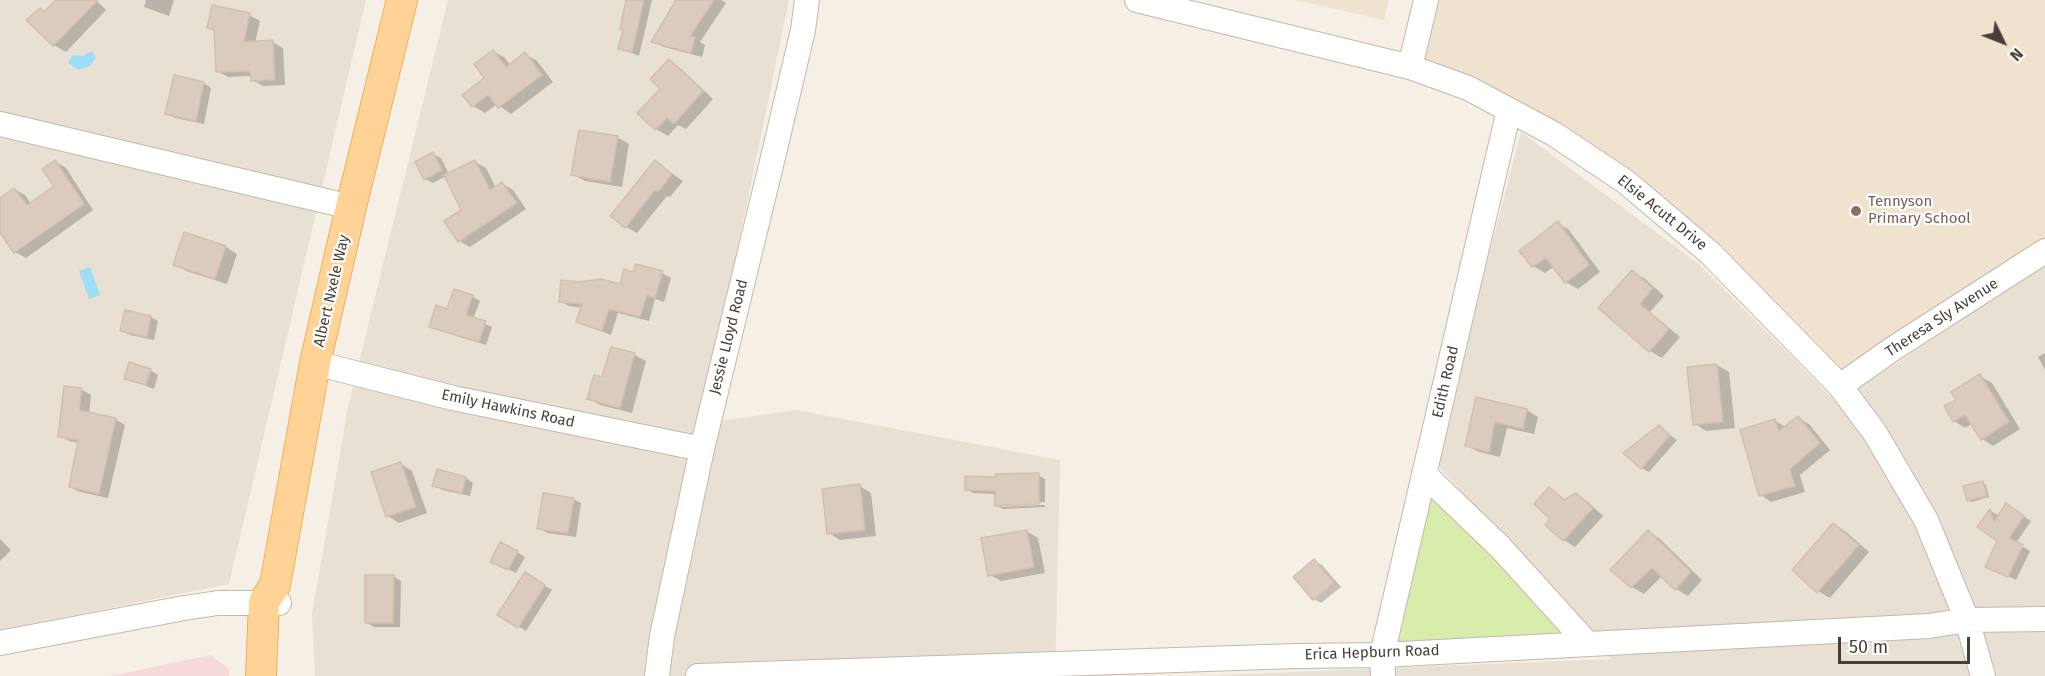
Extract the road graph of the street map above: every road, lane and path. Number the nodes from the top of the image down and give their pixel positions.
1 (402, 0) edge
2 (807, 0) edge
3 (1137, 0) edge
4 (1426, 0) edge
5 (1410, 67) junction
6 (1509, 110) junction
7 (0, 124) edge
8 (351, 207) junction
9 (2045, 251) edge
10 (315, 363) junction
11 (1840, 386) junction
12 (702, 449) junction
13 (1424, 474) junction
14 (273, 597) junction
15 (2045, 619) edge
16 (1967, 620) junction
17 (0, 643) edge
18 (1587, 643) junction
19 (1382, 665) edge
20 (261, 676) edge
21 (282, 676) edge
22 (657, 676) edge
23 (698, 676) edge
24 (1983, 676) edge

1 - 8 main road, Albert Nxele Way
2 - 12 street, Jessie Lloyd Road
3 - 5 street, Elsie Acutt Drive
4 - 5 street
5 - 6 street, Elsie Acutt Drive
6 - 11 street, Elsie Acutt Drive
6 - 13 street, Edith Road
7 - 8 street
8 - 10 main road, Albert Nxele Way
9 - 11 street, Theresa Sly Avenue
10 - 12 street, Emily Hawkins Road
10 - 14 main road, Albert Nxele Way
11 - 16 street, Elsie Acutt Drive
12 - 22 street, Jessie Lloyd Road
13 - 18 street
13 - 19 street, Edith Road
14 - 17 street
14 - 20 main road, Albert Nxele Way
14 - 21 main road, Albert Nxele Way
15 - 16 street, Erica Hepburn Road
16 - 18 street, Erica Hepburn Road
16 - 24 street, Elsie Acutt Drive
18 - 19 street, Erica Hepburn Road
19 - 23 street, Erica Hepburn Road

